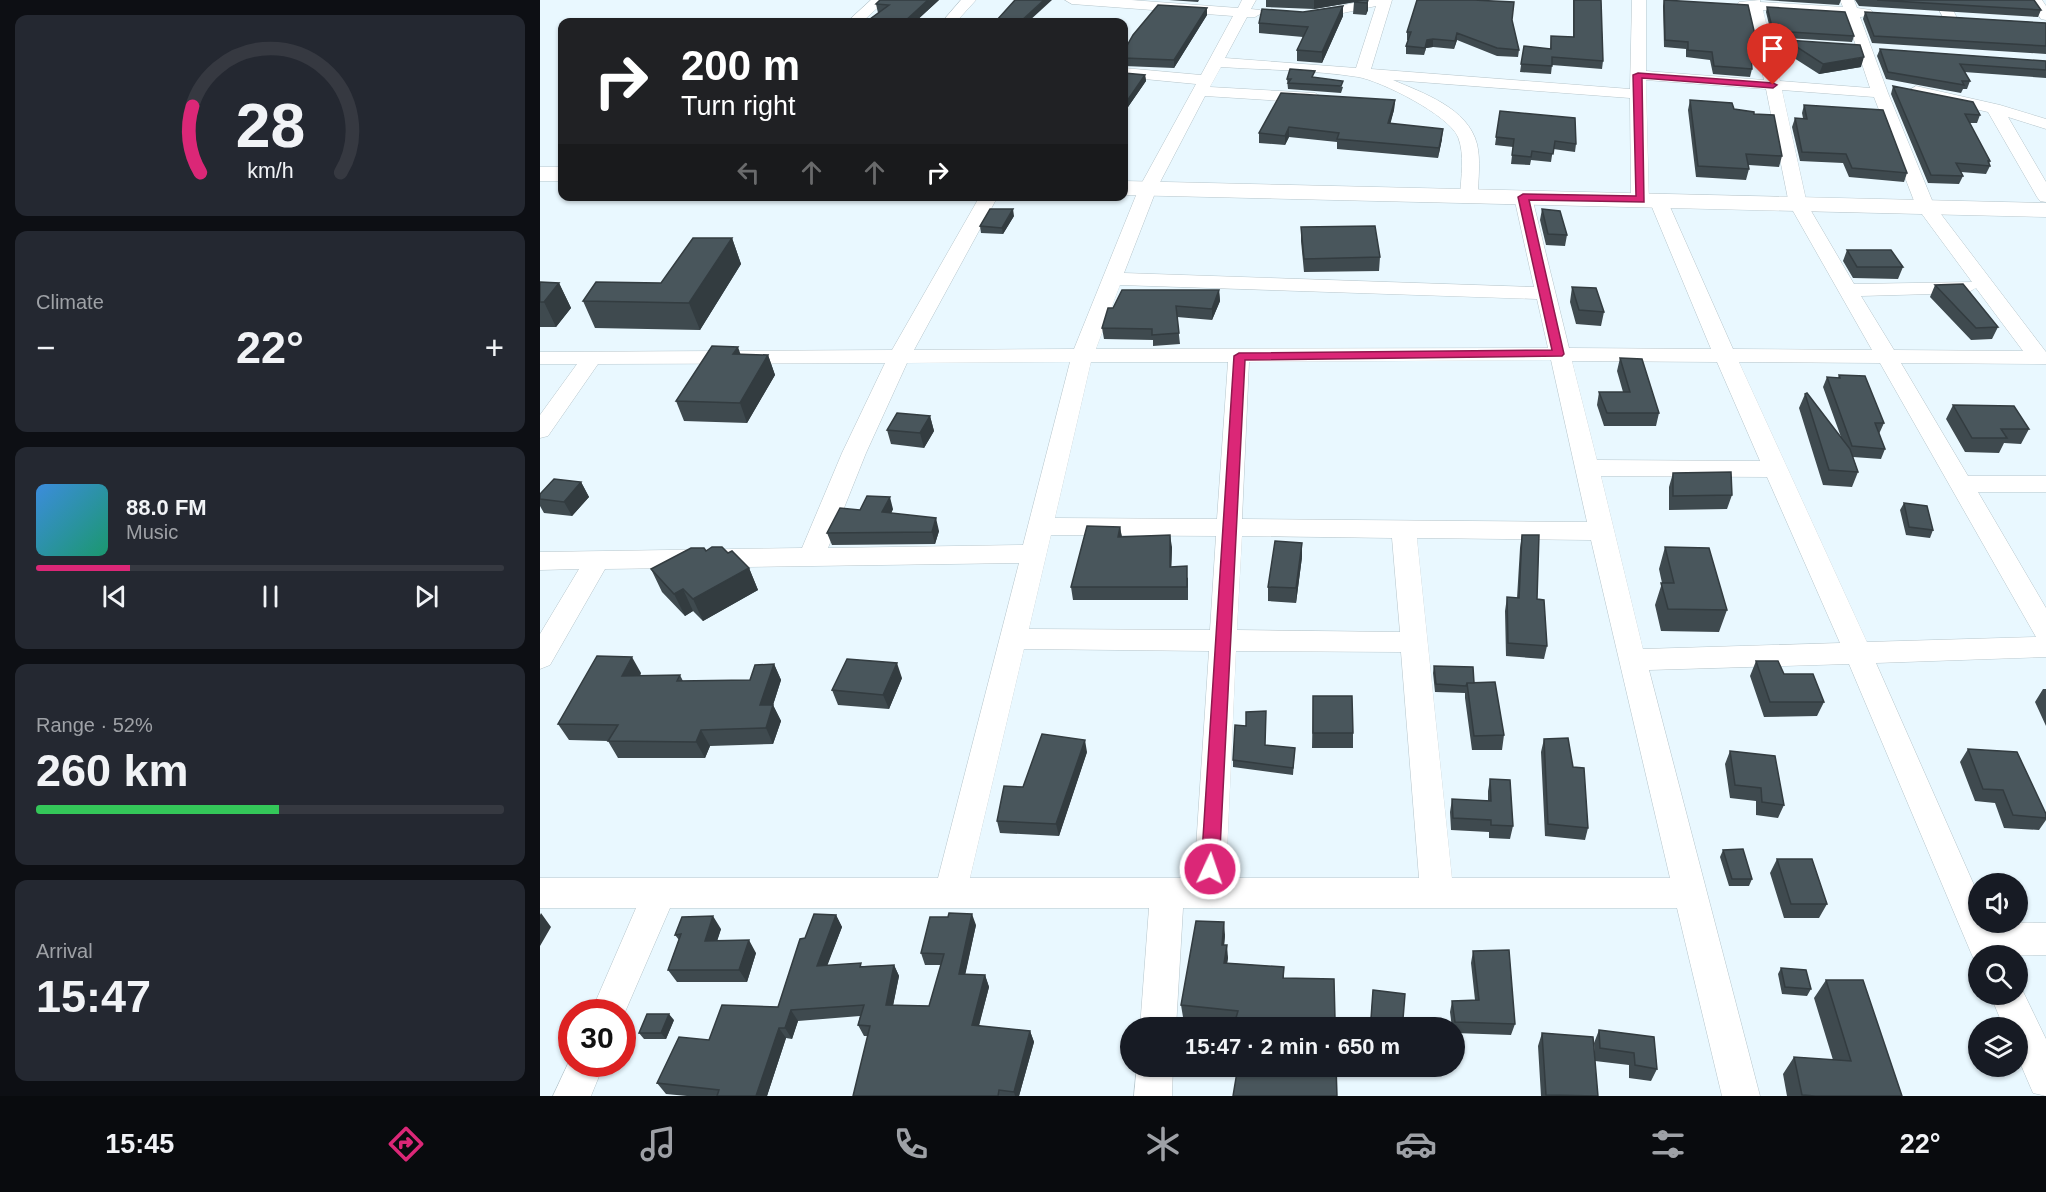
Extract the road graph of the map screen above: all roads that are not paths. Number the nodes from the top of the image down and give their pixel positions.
1 (879, 0) edge
2 (969, 0) edge
3 (1072, 0) edge
4 (1385, 0) edge
5 (1639, 0) edge
6 (1941, 0) edge
7 (2035, 0) edge
8 (1754, 3) edge
9 (1731, 4) edge
10 (1111, 5) edge
11 (1244, 6) edge
12 (1849, 6) edge
13 (1272, 14) edge
14 (1884, 14) edge
15 (1293, 15) edge
16 (1928, 17) edge
17 (859, 18) edge
18 (953, 18) edge
19 (2042, 21) edge
20 (1214, 62) junction
21 (1128, 73) edge
22 (1362, 73) junction
23 (1638, 75) junction
24 (1773, 85) junction
25 (1202, 86) junction
26 (1878, 89) junction
27 (1638, 94) junction
28 (1327, 99) edge
29 (1386, 102) edge
30 (1432, 105) junction
31 (1994, 108) junction
32 (2046, 124) edge
33 (540, 174) edge
34 (558, 174) edge
35 (1136, 188) edge
36 (1469, 196) junction
37 (1523, 197) junction
38 (2046, 197) edge
39 (1649, 200) junction
40 (985, 201) edge
41 (1798, 204) junction
42 (1925, 207) junction
43 (2046, 210) edge
44 (1113, 279) junction
45 (1985, 286) junction
46 (1848, 290) junction
47 (1545, 293) junction
48 (1558, 354) junction
49 (1725, 354) junction
50 (1886, 355) junction
51 (1239, 356) junction
52 (900, 357) junction
53 (1082, 357) junction
54 (540, 358) edge
55 (592, 358) junction
56 (2043, 358) edge
57 (540, 430) edge
58 (1586, 468) junction
59 (1776, 469) junction
60 (1962, 484) junction
61 (2046, 484) edge
62 (1041, 526) junction
63 (1229, 528) junction
64 (1404, 529) junction
65 (1601, 531) junction
66 (1034, 554) junction
67 (811, 558) junction
68 (540, 561) edge
69 (597, 561) junction
70 (2046, 631) edge
71 (1014, 639) junction
72 (1223, 641) junction
73 (1414, 642) junction
74 (2046, 647) edge
75 (1858, 652) junction
76 (540, 658) edge
77 (1632, 660) junction
78 (951, 891) junction
79 (540, 892) edge
80 (1167, 892) junction
81 (1209, 892) junction
82 (1437, 893) junction
83 (1689, 893) junction
84 (659, 894) junction
85 (2046, 939) edge
86 (1985, 945) edge
87 (2006, 945) edge
88 (614, 999) edge
89 (2012, 1005) edge
90 (1159, 1017) edge
91 (580, 1077) edge
92 (1154, 1077) edge
93 (2046, 1080) edge
94 (572, 1096) edge
95 (1153, 1096) edge
96 (1741, 1096) edge

1 - 17 street
2 - 18 street
3 - 10 street
4 - 15 street
4 - 22 street
5 - 23 street
6 - 16 street
7 - 19 street
8 - 9 street
8 - 12 street
8 - 24 street
10 - 11 street
11 - 13 street
11 - 20 street
12 - 14 street
12 - 26 street
20 - 22 street
20 - 25 street
21 - 25 street
22 - 27 street
22 - 30 street
23 - 24 street
23 - 27 street
24 - 26 street
24 - 41 street
25 - 28 street
25 - 35 street
26 - 31 street
26 - 42 street
27 - 39 street
29 - 30 street
30 - 36 street
31 - 32 street
31 - 38 street
33 - 34 main road
35 - 36 main road
35 - 44 street
36 - 37 main road
37 - 39 main road
37 - 47 street
39 - 41 main road
39 - 49 street
40 - 52 street
41 - 42 main road
41 - 46 street
42 - 43 main road
42 - 45 street
44 - 47 street
44 - 53 street
45 - 46 street
45 - 56 street
46 - 50 street
47 - 48 street
48 - 49 street
48 - 51 street
48 - 58 street
49 - 50 street
49 - 59 street
50 - 56 street
50 - 60 street
51 - 53 street
51 - 63 street
52 - 53 street
52 - 55 street
52 - 67 street
53 - 62 street
54 - 55 street
55 - 57 street
58 - 59 street
58 - 65 street
59 - 75 street
60 - 61 street
60 - 70 street
62 - 63 street
62 - 66 street
63 - 64 street
63 - 72 street
64 - 65 street
64 - 73 street
65 - 77 street
66 - 67 street
66 - 71 street
67 - 69 street
68 - 69 street
69 - 76 street
71 - 72 street
71 - 78 street
72 - 73 street
72 - 81 street
73 - 82 street
74 - 75 street
75 - 77 street
75 - 86 street
77 - 83 street
78 - 80 street
78 - 84 street
79 - 84 street
80 - 81 street
80 - 90 street
81 - 82 street
82 - 83 street
83 - 96 street
84 - 88 street
85 - 87 street
89 - 93 street
91 - 94 street
92 - 95 street

